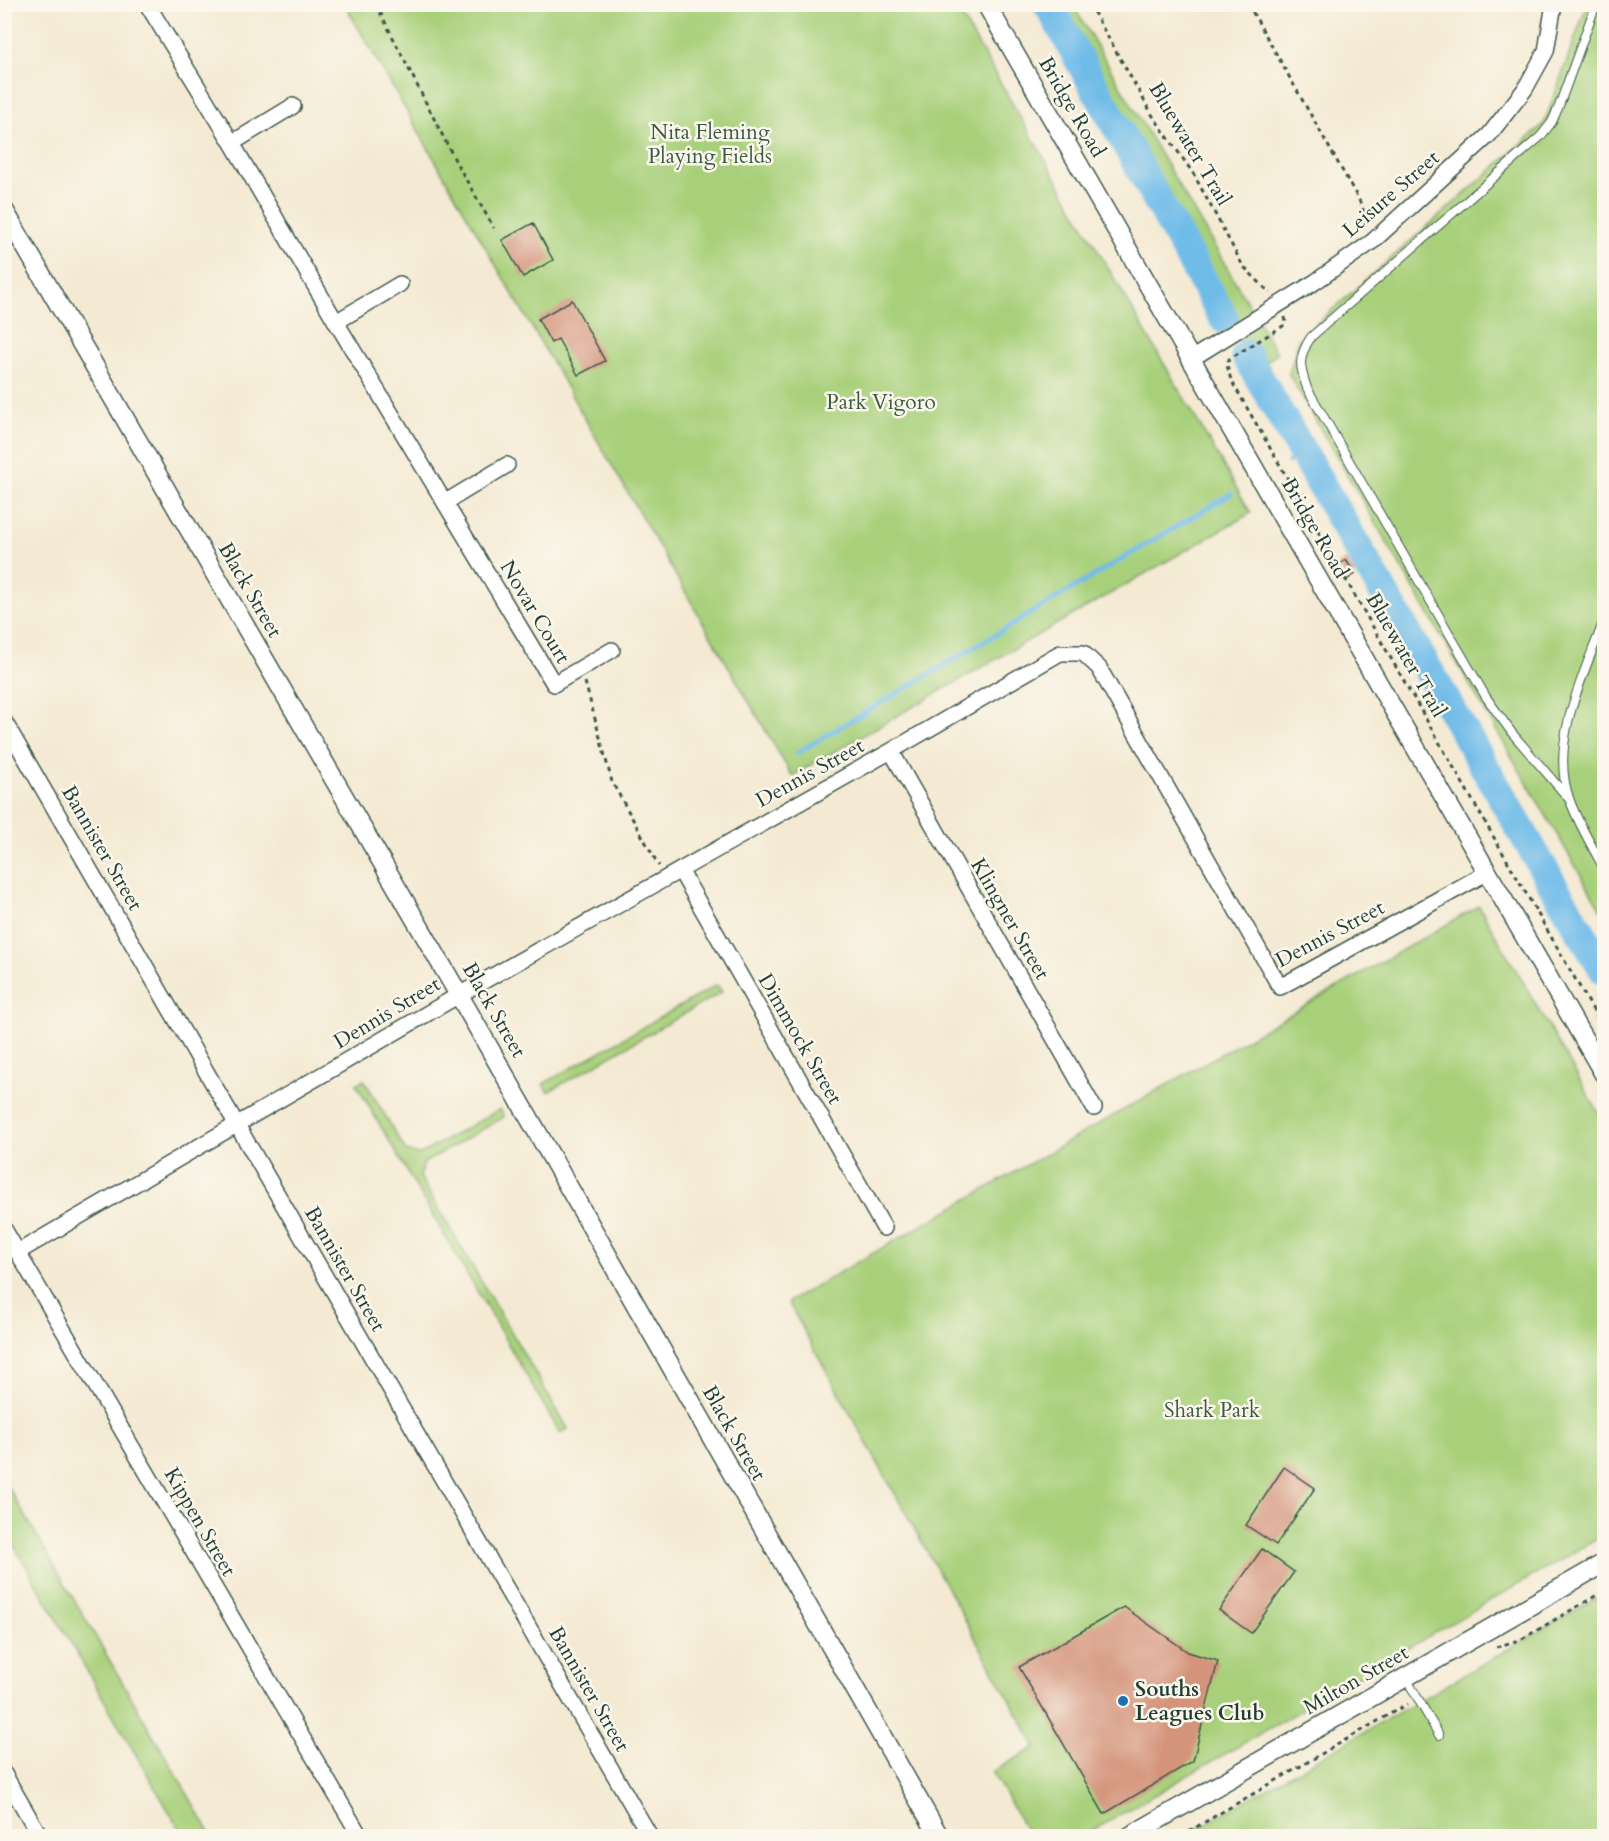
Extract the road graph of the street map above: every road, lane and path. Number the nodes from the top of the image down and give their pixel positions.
1 (147, 4) edge
2 (376, 4) edge
3 (986, 4) edge
4 (1089, 4) edge
5 (1248, 4) edge
6 (1554, 4) edge
7 (1596, 4) edge
8 (293, 106) dead end
9 (232, 143) junction
10 (4, 210) edge
11 (494, 228) dead end
12 (1375, 239) junction
13 (400, 284) dead end
14 (1271, 294) dead end
15 (1284, 316) dead end
16 (336, 322) junction
17 (1191, 359) junction
18 (507, 465) dead end
19 (446, 502) junction
20 (1605, 620) edge
21 (612, 650) dead end
22 (582, 667) junction
23 (4, 721) edge
24 (891, 751) junction
25 (1569, 799) junction
26 (1605, 869) edge
27 (680, 870) junction
28 (1488, 872) junction
29 (666, 878) junction
30 (459, 994) junction
31 (1605, 1029) edge
32 (1605, 1074) edge
33 (1094, 1108) dead end
34 (237, 1125) junction
35 (884, 1228) dead end
36 (4, 1229) edge
37 (18, 1252) junction
38 (1605, 1563) edge
39 (1605, 1591) edge
40 (1487, 1652) dead end
41 (1406, 1678) junction
42 (1405, 1706) dead end
43 (1439, 1735) dead end
44 (4, 1774) edge
45 (40, 1836) edge
46 (360, 1836) edge
47 (650, 1836) edge
48 (939, 1836) edge
49 (1130, 1836) edge
50 (1181, 1836) edge

1 - 9 street, Novar Court
2 - 11 path
3 - 17 street, Bridge Road
4 - 14 path, Bluewater Trail
5 - 12 path
6 - 12 street, Leisure Street
7 - 25 lane
8 - 9 street
9 - 16 street, Novar Court
10 - 30 street, Black Street
12 - 17 street, Leisure Street
13 - 16 street
15 - 31 path, Bluewater Trail
16 - 19 street, Novar Court
17 - 28 street, Bridge Road
18 - 19 street
19 - 22 street, Novar Court
20 - 25 lane
21 - 22 street, Novar Court
22 - 29 path
23 - 34 street, Bannister Street
24 - 27 street, Dennis Street
24 - 28 street, Dennis Street
24 - 33 street, Klingner Street
25 - 26 lane
27 - 29 street, Dennis Street
27 - 35 street, Dimmock Street
28 - 32 street, Bridge Road
29 - 30 street, Dennis Street
30 - 34 street, Dennis Street
30 - 48 street, Black Street
34 - 37 street, Dennis Street
34 - 47 street, Bannister Street
36 - 37 street, Kippen Street
37 - 46 street, Kippen Street
38 - 41 street, Milton Street
39 - 40 path
41 - 43 lane
41 - 49 street, Milton Street
42 - 50 path
44 - 45 street

